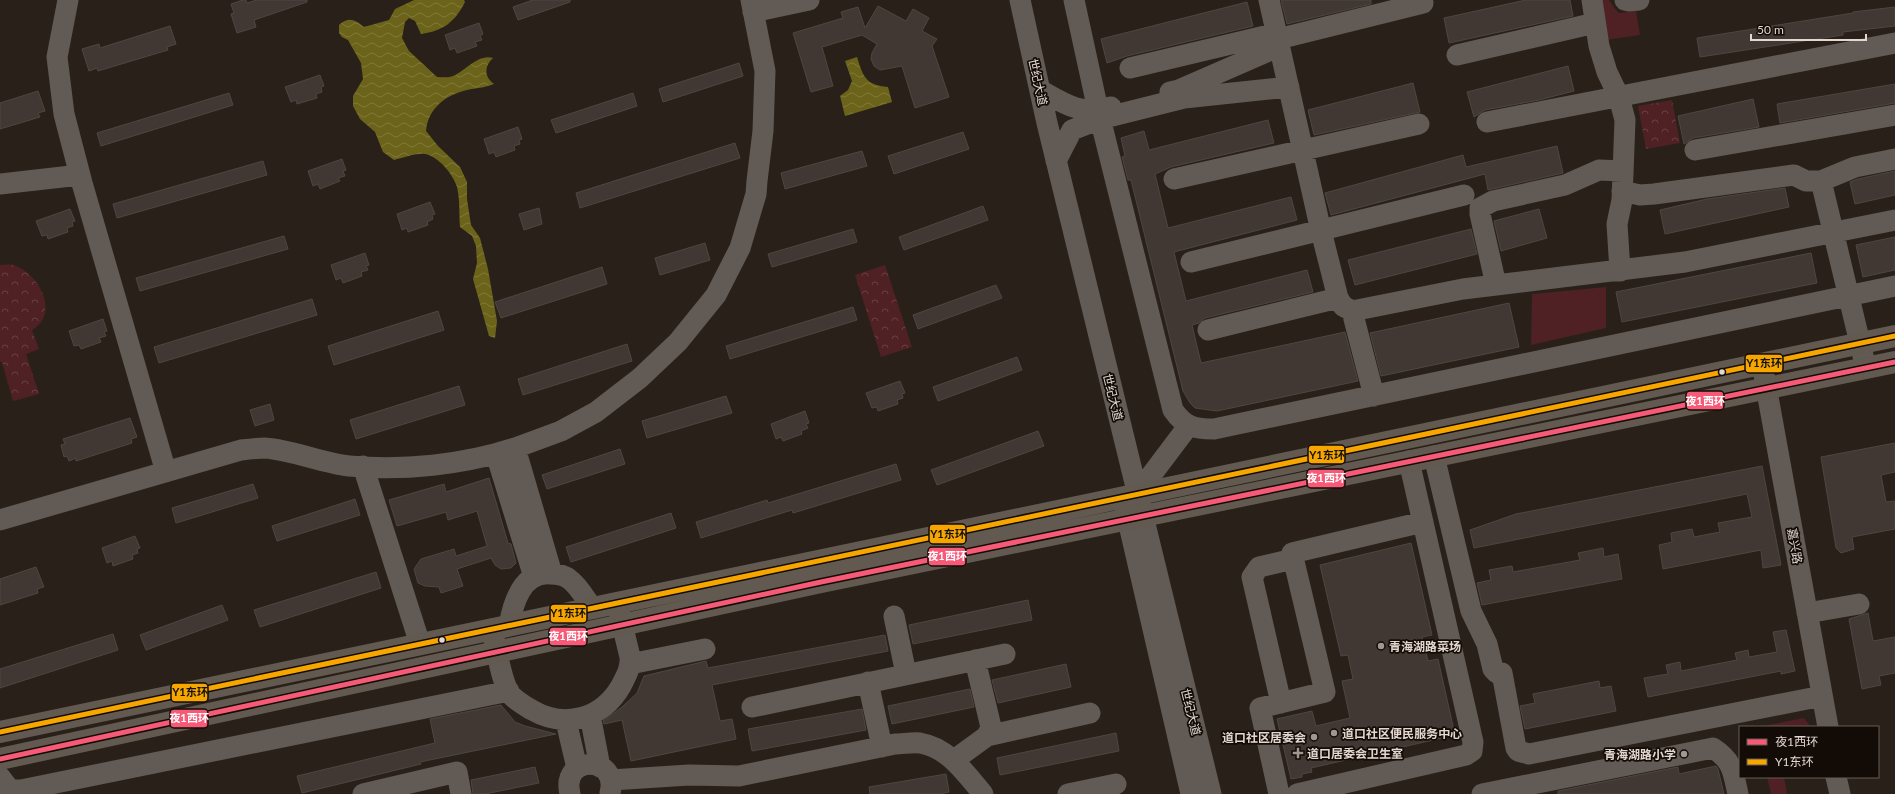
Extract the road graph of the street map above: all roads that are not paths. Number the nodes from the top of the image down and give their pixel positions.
1 (68, 0) edge
2 (809, 0) edge
3 (1007, 0) edge
4 (1020, 0) edge
5 (1075, 0) edge
6 (1269, 0) edge
7 (1592, 0) edge
8 (1625, 0) edge
9 (1639, 0) edge
10 (1423, 3) dead end
11 (752, 6) edge
12 (1595, 23) junction
13 (1278, 39) junction
14 (1895, 43) edge
15 (1457, 55) dead end
16 (1130, 68) dead end
17 (1289, 87) junction
18 (1040, 90) junction
19 (1619, 97) junction
20 (1099, 115) junction
21 (1895, 115) edge
22 (1487, 122) dead end
23 (1419, 124) dead end
24 (1303, 150) junction
25 (1695, 150) dead end
26 (1895, 159) edge
27 (1056, 161) junction
28 (1623, 170) junction
29 (80, 175) junction
30 (1174, 179) dead end
31 (1822, 181) junction
32 (0, 184) edge
33 (1622, 191) junction
34 (1464, 195) dead end
35 (1895, 220) edge
36 (1321, 230) junction
37 (1834, 233) junction
38 (1191, 262) dead end
39 (1620, 271) junction
40 (1496, 285) junction
41 (1895, 286) edge
42 (1849, 296) junction
43 (1345, 305) junction
44 (1208, 330) dead end
45 (1895, 336) edge
46 (1860, 343) junction
47 (1895, 362) edge
48 (1762, 364) junction
49 (1866, 368) junction
50 (1766, 388) junction
51 (1374, 396) junction
52 (1189, 425) junction
53 (506, 451) junction
54 (1434, 456) junction
55 (1409, 461) junction
56 (363, 466) junction
57 (166, 472) junction
58 (1130, 496) junction
59 (1135, 518) junction
60 (0, 520) edge
61 (1423, 522) junction
62 (1294, 559) junction
63 (543, 576) junction
64 (617, 603) junction
65 (1859, 604) dead end
66 (592, 608) junction
67 (1807, 613) junction
68 (894, 616) dead end
69 (622, 625) junction
70 (500, 627) junction
71 (420, 644) junction
72 (705, 649) dead end
73 (498, 652) junction
74 (1005, 654) dead end
75 (976, 660) junction
76 (630, 664) junction
77 (906, 674) junction
78 (868, 682) junction
79 (509, 691) junction
80 (1822, 696) junction
81 (1281, 703) junction
82 (752, 707) dead end
83 (1090, 713) dead end
84 (590, 715) junction
85 (566, 721) junction
86 (1828, 726) edge
87 (0, 732) edge
88 (987, 736) junction
89 (882, 747) junction
90 (0, 759) edge
91 (954, 760) junction
92 (577, 768) junction
93 (0, 777) edge
94 (1836, 778) edge
95 (607, 780) edge
96 (1116, 784) dead end
97 (1555, 787) edge
98 (363, 794) edge
99 (461, 794) edge
100 (570, 794) edge
101 (983, 794) edge
102 (1068, 794) edge
103 (1191, 794) edge
104 (1211, 794) edge
105 (1279, 794) edge
106 (1297, 794) edge
107 (1482, 794) edge
108 (1738, 794) edge
109 (1840, 794) edge

1 - 29 street
2 - 11 street
3 - 58 street, 世纪大道
4 - 18 street, 世纪大道
5 - 20 street
6 - 13 street
7 - 12 street
8 - 9 street
10 - 13 street
11 - 53 street
12 - 15 street
12 - 19 street
13 - 16 street
13 - 17 street
13 - 20 street
14 - 19 street
17 - 20 street
17 - 24 street
18 - 20 street
18 - 27 street, 世纪大道
19 - 22 street
19 - 28 street
20 - 27 street
20 - 52 street
21 - 25 street
23 - 24 street
24 - 30 street
24 - 36 street
26 - 31 street
27 - 58 street, 世纪大道
28 - 33 street
28 - 40 street
29 - 32 street
29 - 57 street
31 - 33 street
31 - 37 street
33 - 39 street
34 - 36 street
35 - 37 street
36 - 38 street
36 - 43 street
37 - 39 street
37 - 42 street
39 - 40 street
40 - 43 street
41 - 42 street
42 - 46 street
42 - 51 street
43 - 44 street
43 - 51 street
45 - 46 main road
46 - 48 main road
46 - 49 street
47 - 49 main road
48 - 50 street, 嘉兴路
48 - 58 main road
49 - 50 main road
50 - 54 main road
50 - 67 street, 嘉兴路
51 - 52 street
52 - 58 street
53 - 56 street
53 - 63 street
54 - 55 main road
54 - 80 street
55 - 59 main road
55 - 61 street
56 - 57 street
56 - 71 street
57 - 60 street
58 - 59 street, 世纪大道
58 - 64 main road
59 - 69 main road
59 - 103 street, 世纪大道
59 - 104 street, 世纪大道
61 - 62 street
61 - 106 street
62 - 81 street
62 - 81 street
63 - 66 street
63 - 70 street
64 - 66 main road
64 - 69 street
65 - 67 street
66 - 70 main road
67 - 80 street, 嘉兴路
68 - 77 street
69 - 73 main road
69 - 76 street
70 - 71 main road
70 - 73 street
71 - 87 main road
72 - 76 street
73 - 79 street
73 - 90 main road
74 - 75 street
75 - 77 street
75 - 88 street
76 - 84 street
77 - 78 street
78 - 82 street
78 - 89 street
79 - 85 street
79 - 93 street
80 - 86 street, 嘉兴路
81 - 105 street
83 - 88 street
84 - 85 street
84 - 95 street
85 - 92 street
88 - 91 street
89 - 91 street
89 - 95 street
91 - 101 street
92 - 95 street
92 - 100 street
94 - 109 street
96 - 102 street
97 - 107 street
97 - 108 street
98 - 99 street

